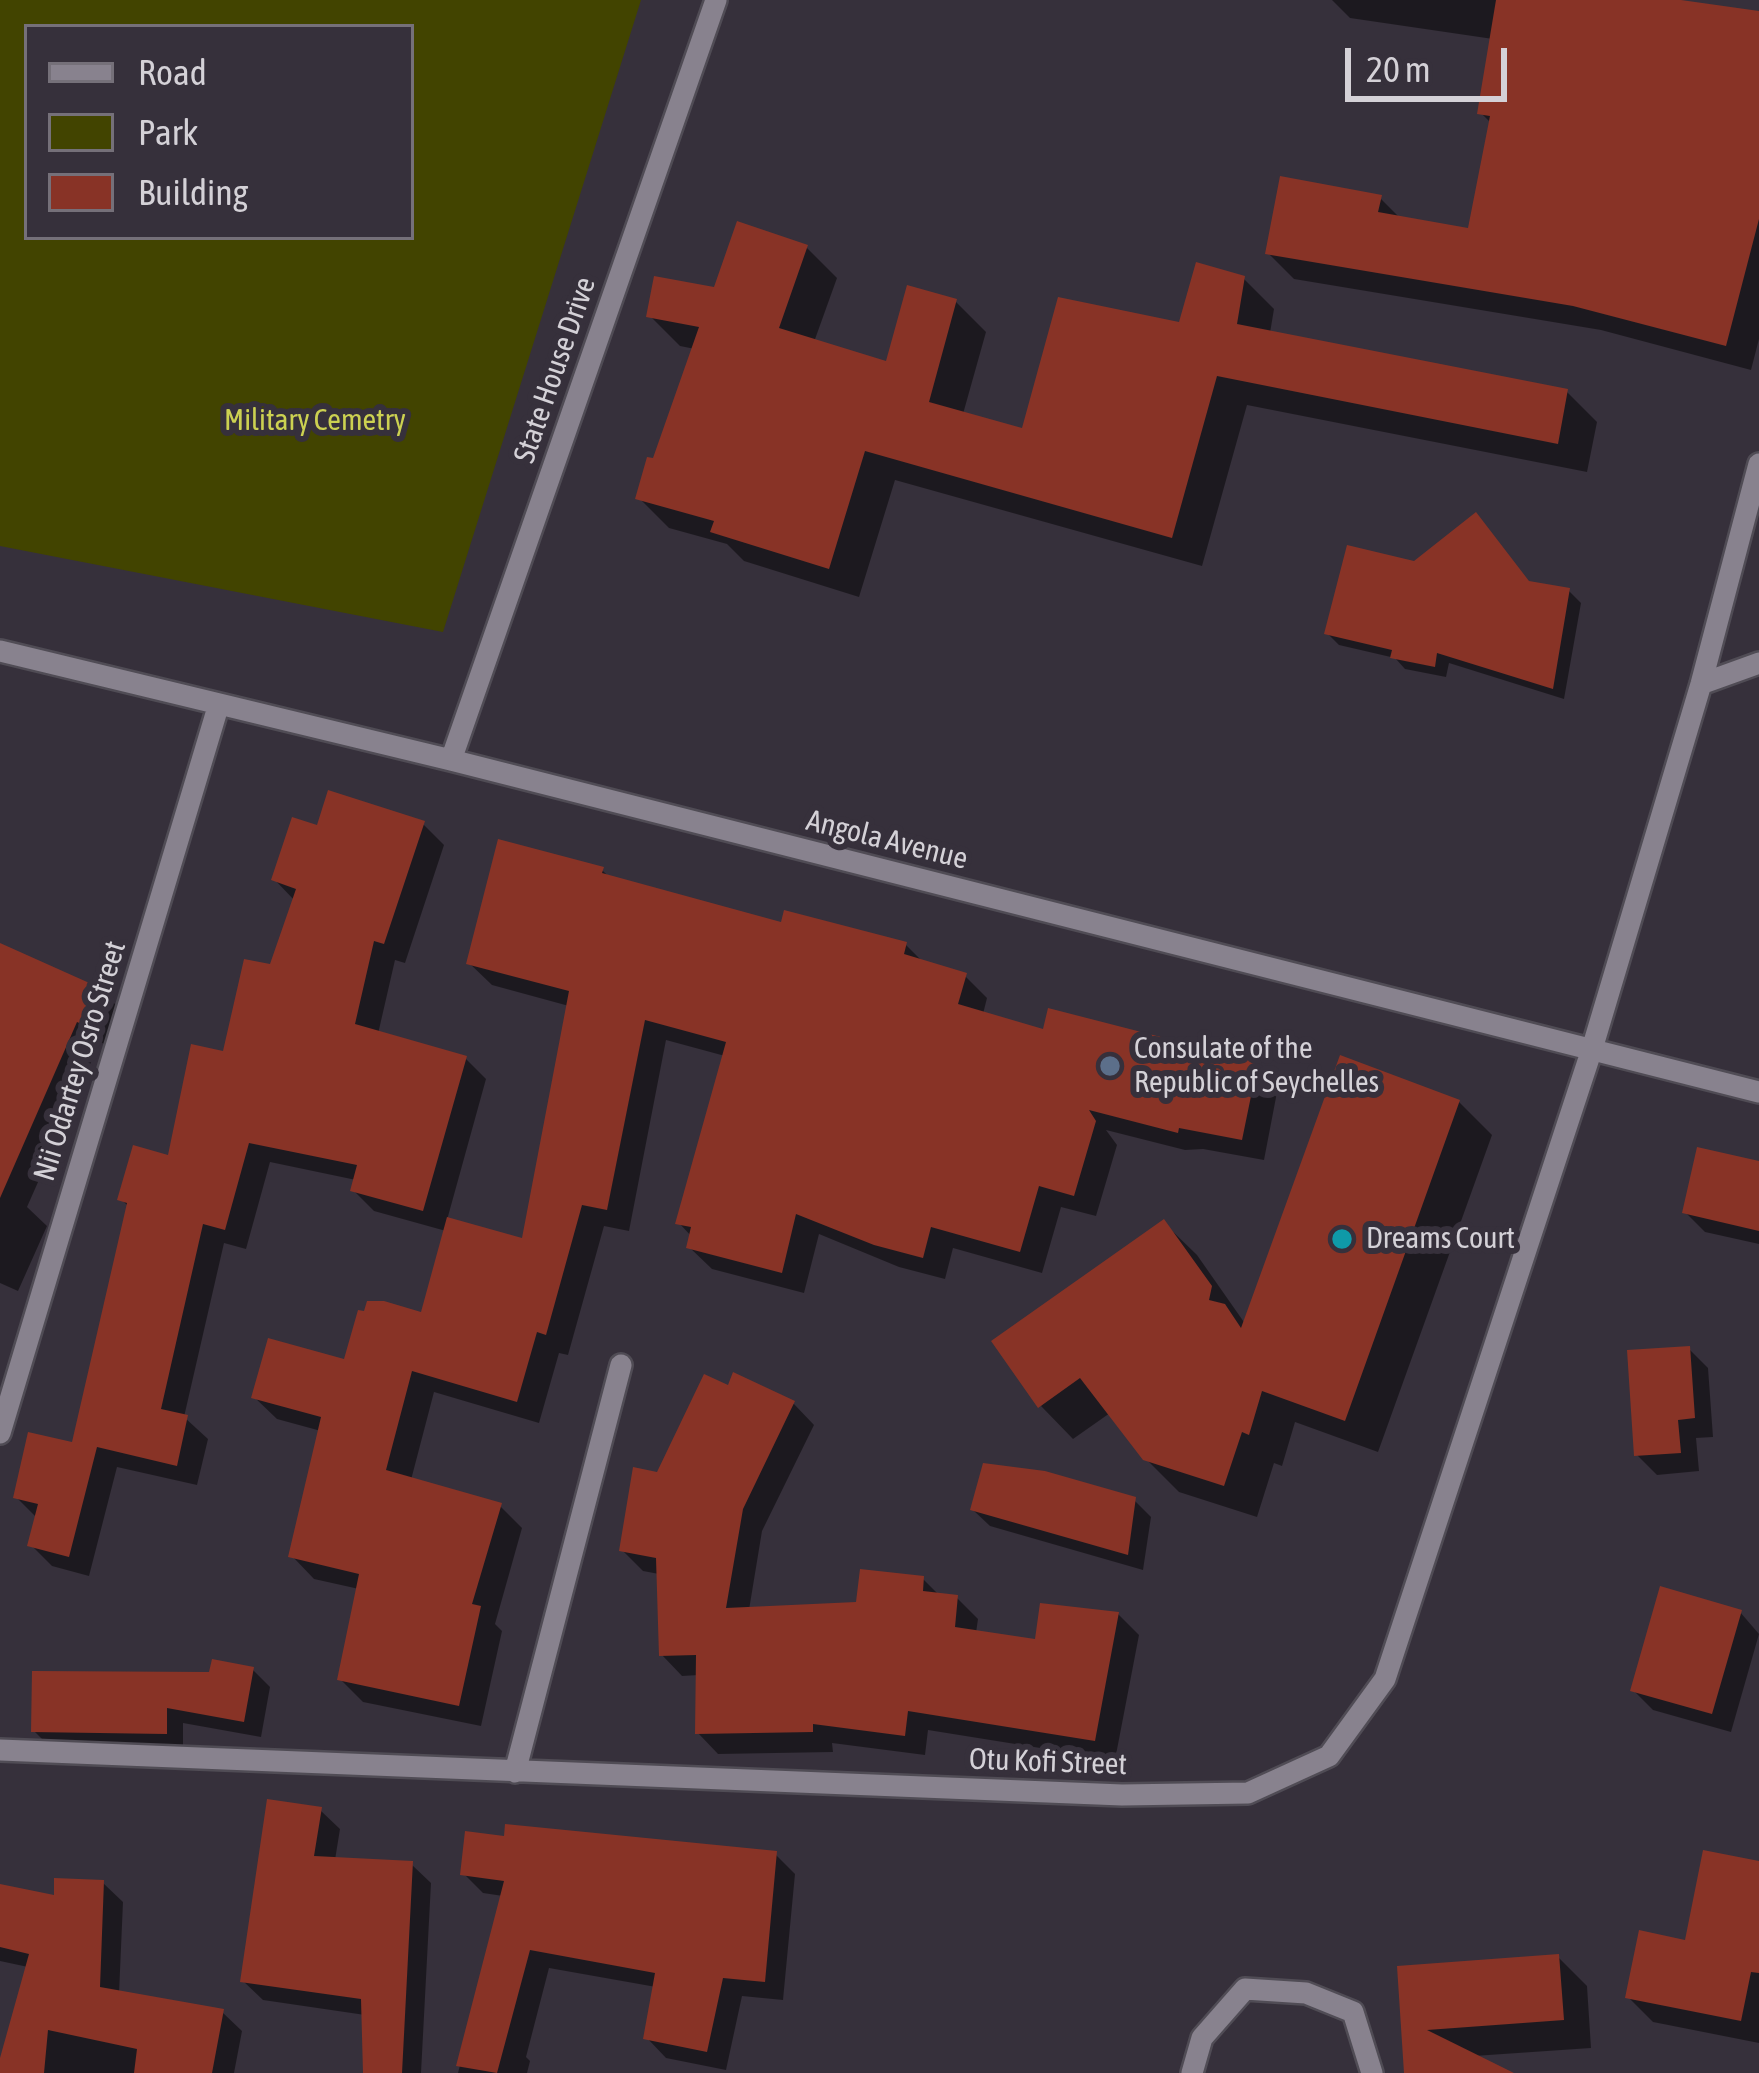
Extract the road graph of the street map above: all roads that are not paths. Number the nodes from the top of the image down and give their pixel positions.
1 (716, 0) edge
2 (1759, 464) edge
3 (0, 650) edge
4 (1759, 664) edge
5 (1701, 684) junction
6 (218, 706) junction
7 (452, 760) junction
8 (1592, 1049) junction
9 (1759, 1092) edge
10 (621, 1365) dead end
11 (0, 1433) edge
12 (0, 1750) edge
13 (515, 1772) junction
14 (1192, 2073) edge
15 (1372, 2073) edge

1 - 7 street, State House Drive
2 - 5 street, Otu Kofi Street
3 - 6 street, Angola Avenue
4 - 5 street
5 - 8 street, Otu Kofi Street
6 - 7 street, Angola Avenue
6 - 11 street, Nii Odartey Osro Street
7 - 8 street, Angola Avenue
8 - 9 street, Angola Avenue
8 - 13 street, Otu Kofi Street
10 - 13 street
12 - 13 street, Otu Kofi Street
14 - 15 street

